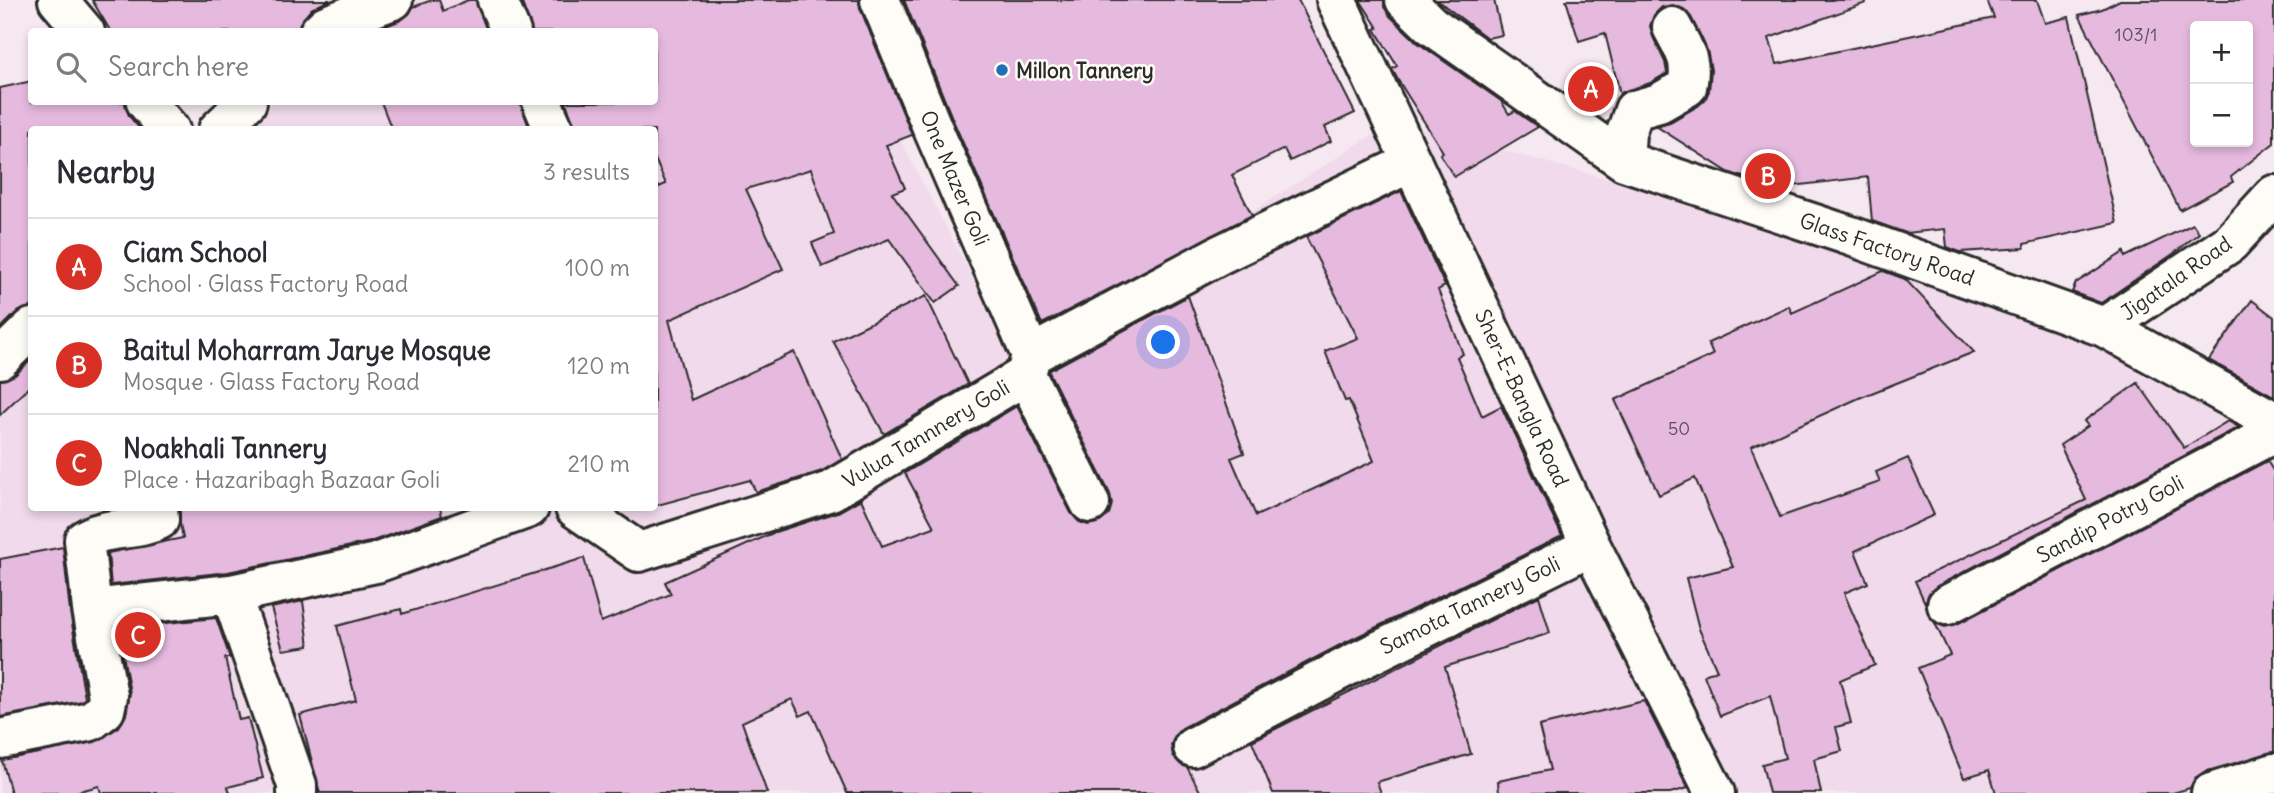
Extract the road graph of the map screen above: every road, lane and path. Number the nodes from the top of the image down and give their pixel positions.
1 (58, 0) edge
2 (393, 0) edge
3 (497, 0) edge
4 (880, 0) edge
5 (1336, 0) edge
6 (1405, 0) edge
7 (1672, 27) dead end
8 (82, 28) edge
9 (323, 28) edge
10 (509, 28) edge
11 (149, 105) edge
12 (244, 105) edge
13 (542, 105) edge
14 (167, 126) edge
15 (222, 126) edge
16 (552, 126) edge
17 (1624, 161) junction
18 (1412, 162) junction
19 (2274, 195) edge
20 (2104, 327) junction
21 (28, 332) edge
22 (0, 359) edge
23 (1029, 365) junction
24 (2274, 421) edge
25 (2274, 433) edge
26 (1090, 503) dead end
27 (158, 511) edge
28 (521, 511) edge
29 (579, 511) edge
30 (1591, 546) junction
31 (231, 594) junction
32 (1947, 605) dead end
33 (92, 609) junction
34 (0, 739) edge
35 (1193, 747) dead end
36 (2274, 772) edge
37 (297, 793) edge
38 (1715, 793) edge
39 (2211, 793) edge

1 - 8 street
2 - 9 street
3 - 10 street
4 - 23 street, One Mazer Goli
5 - 18 street, Sher-E-Bangla Road
6 - 17 street, Glass Factory Road
7 - 17 street
11 - 14 street
12 - 15 street
13 - 16 street
17 - 20 street, Glass Factory Road
18 - 23 street, Vulua Tannnery Goli
18 - 30 street, Sher-E-Bangla Road
19 - 20 street, Jigatala Road
20 - 24 street, Glass Factory Road
21 - 22 street
23 - 26 street, One Mazer Goli
23 - 29 street, Vulua Tannnery Goli
25 - 32 street, Sandip Potry Goli
27 - 33 street
28 - 31 street
30 - 35 street, Samota Tannery Goli
30 - 38 street, Sher-E-Bangla Road
31 - 33 street
31 - 37 street
33 - 34 street
36 - 39 street

